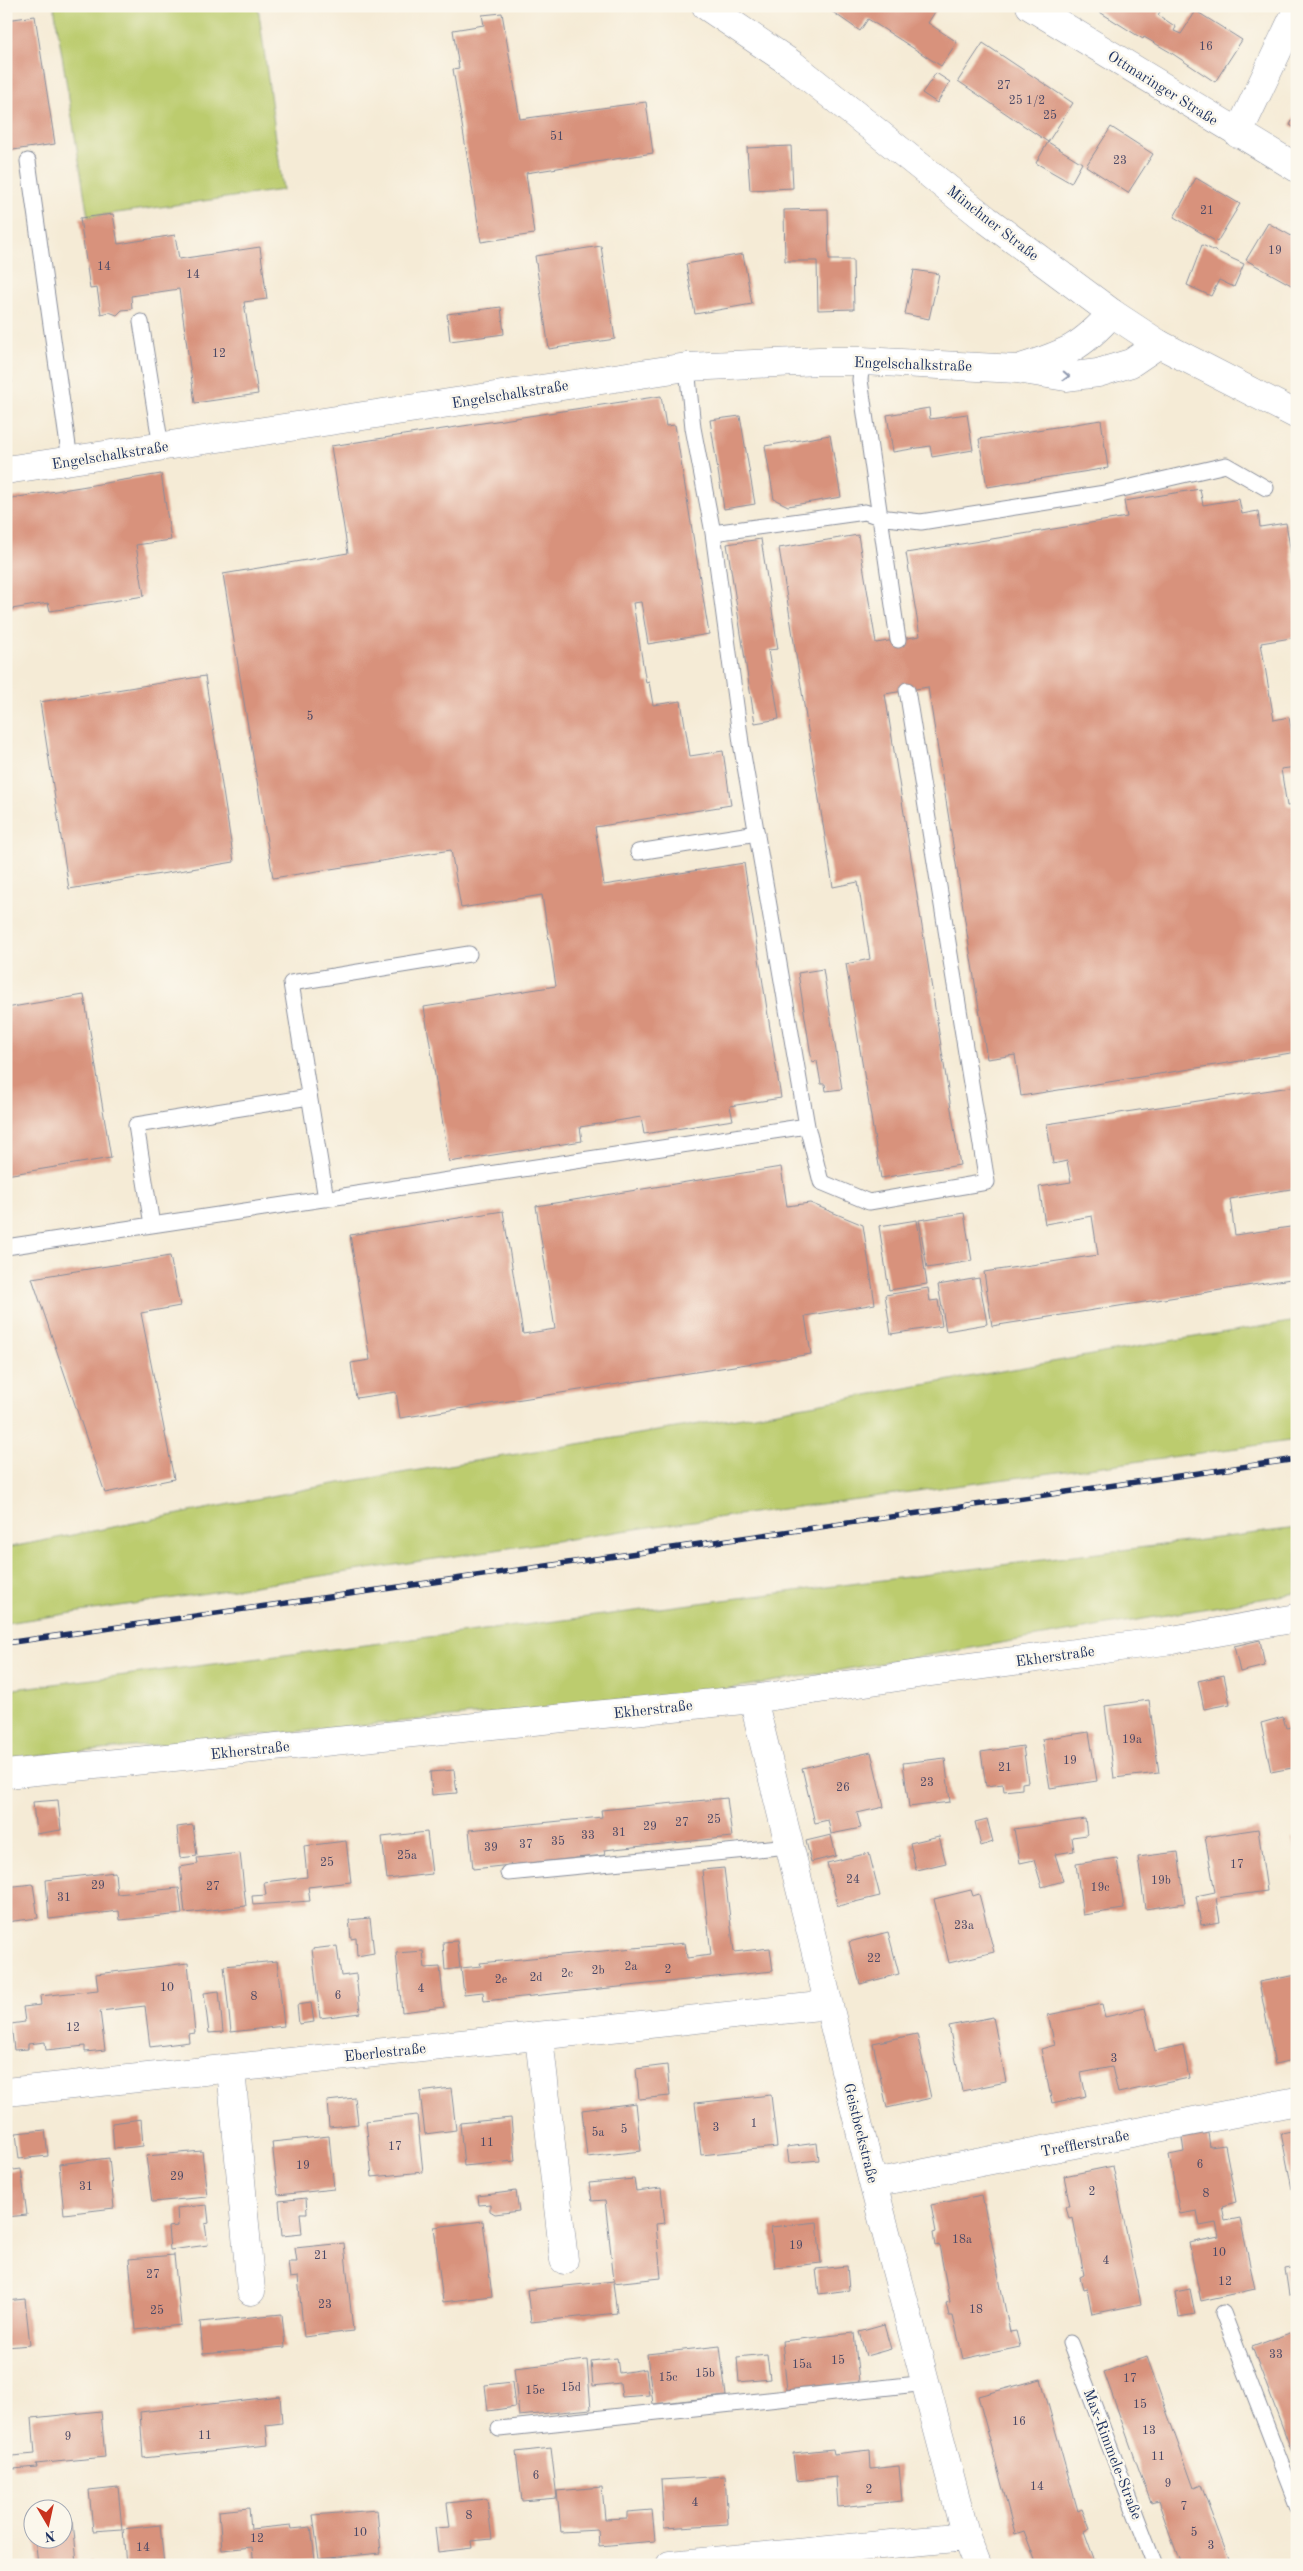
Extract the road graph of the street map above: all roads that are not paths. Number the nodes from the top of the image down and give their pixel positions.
1 (706, 6) edge
2 (1030, 6) edge
3 (1297, 10) edge
4 (1238, 134) junction
5 (28, 161) dead end
6 (1297, 168) edge
7 (1112, 313) junction
8 (141, 322) dead end
9 (1159, 344) junction
10 (862, 361) junction
11 (687, 367) junction
12 (1018, 369) junction
13 (1297, 415) edge
14 (161, 448) junction
15 (70, 460) junction
16 (6, 470) edge
17 (1266, 488) dead end
18 (879, 516) junction
19 (713, 533) junction
20 (898, 640) dead end
21 (907, 690) dead end
22 (756, 833) junction
23 (638, 852) dead end
24 (469, 954) dead end
25 (309, 1097) junction
26 (807, 1126) junction
27 (326, 1199) junction
28 (152, 1225) junction
29 (6, 1247) edge
30 (1297, 1618) edge
31 (752, 1699) junction
32 (6, 1774) edge
33 (789, 1846) junction
34 (508, 1873) dead end
35 (829, 2005) junction
36 (539, 2037) junction
37 (231, 2069) junction
38 (6, 2092) edge
39 (1297, 2101) edge
40 (873, 2183) junction
41 (564, 2260) dead end
42 (250, 2291) dead end
43 (1223, 2313) dead end
44 (1070, 2343) dead end
45 (927, 2383) junction
46 (499, 2429) dead end
47 (1297, 2505) edge
48 (966, 2537) junction
49 (830, 2557) edge
50 (670, 2565) edge
51 (977, 2565) edge
52 (1155, 2565) edge

1 - 7 street, Münchner Straße
2 - 4 street, Ottmaringer Straße
3 - 4 street
4 - 6 street, Ottmaringer Straße
5 - 15 lane
7 - 9 street, Münchner Straße
7 - 12 street, Engelschalkstraße
8 - 14 lane
12 -> 9 street, Engelschalkstraße
9 - 13 street, Münchner Straße
10 - 11 street, Engelschalkstraße
10 - 12 street, Engelschalkstraße
10 - 18 lane
11 - 14 street, Engelschalkstraße
11 - 19 lane
14 - 15 street, Engelschalkstraße
15 - 16 street, Engelschalkstraße
17 - 18 lane
18 - 19 lane
18 - 20 lane
19 - 22 lane
21 - 26 lane
22 - 23 lane
22 - 26 lane
24 - 25 lane
25 - 27 lane
25 - 28 lane
26 - 27 lane
27 - 28 lane
28 - 29 lane
30 - 31 street, Ekherstraße
31 - 32 street, Ekherstraße
31 - 33 street, Geistbeckstraße
33 - 34 lane
33 - 35 street, Geistbeckstraße
35 - 36 street, Eberlestraße
35 - 40 street, Geistbeckstraße
36 - 37 street, Eberlestraße
36 - 41 street
37 - 38 street, Eberlestraße
37 - 42 street
39 - 40 street, Trefflerstraße
40 - 45 street, Geistbeckstraße
43 - 47 lane
44 - 52 lane, Max-Rimmele-Straße
45 - 46 lane
45 - 48 street, Geistbeckstraße
48 - 49 street
48 - 51 street, Geistbeckstraße
49 - 50 street

